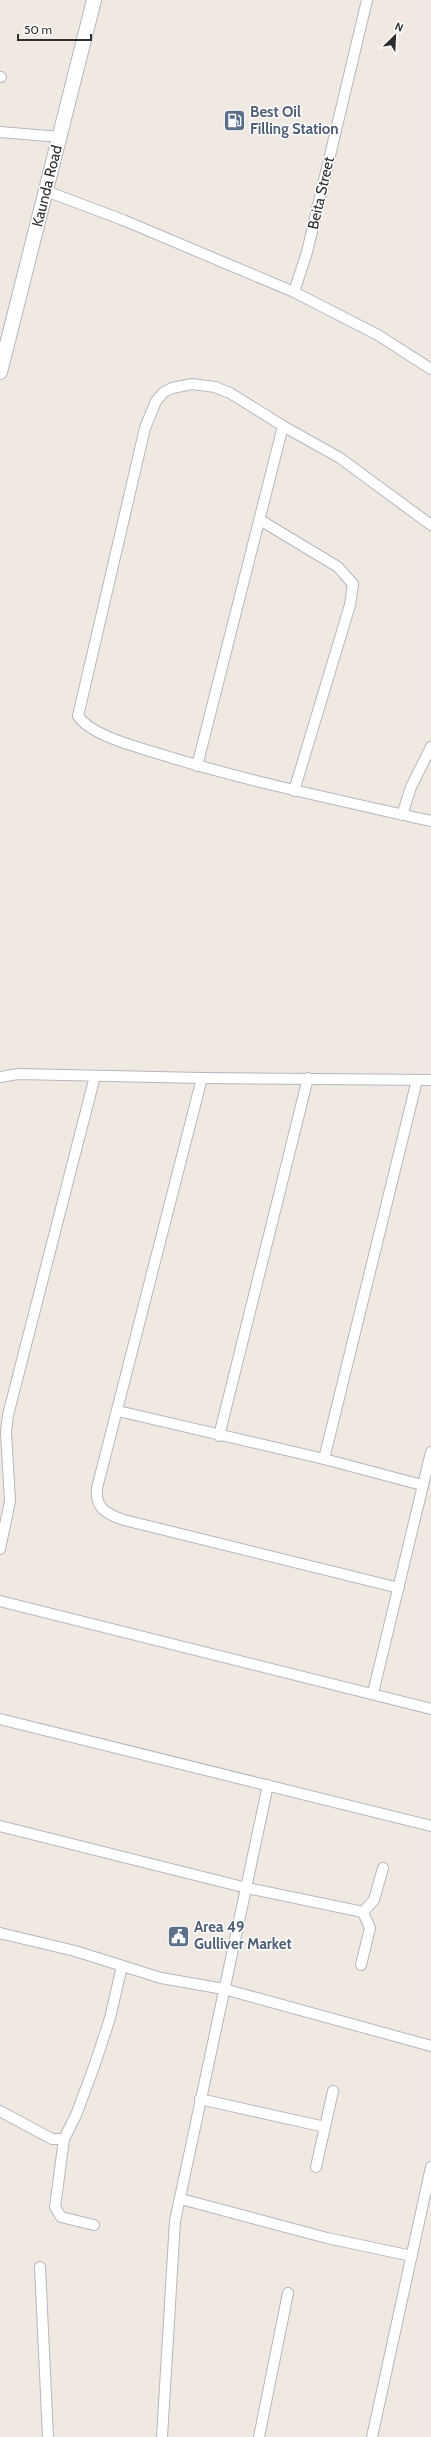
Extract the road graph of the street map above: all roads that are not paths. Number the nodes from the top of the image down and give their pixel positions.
1 (94, 0) edge
2 (367, 0) edge
3 (0, 132) edge
4 (60, 137) junction
5 (46, 191) junction
6 (294, 292) junction
7 (431, 369) edge
8 (0, 372) edge
9 (283, 426) junction
10 (260, 520) junction
11 (431, 525) edge
12 (431, 747) edge
13 (197, 766) junction
14 (294, 791) junction
15 (402, 815) junction
16 (431, 821) edge
17 (95, 1076) junction
18 (0, 1077) edge
19 (202, 1078) junction
20 (308, 1078) junction
21 (417, 1080) junction
22 (431, 1080) edge
23 (118, 1411) junction
24 (3, 1431) edge
25 (219, 1436) junction
26 (431, 1452) edge
27 (324, 1459) junction
28 (422, 1485) junction
29 (0, 1549) edge
30 (399, 1588) junction
31 (0, 1601) edge
32 (373, 1694) junction
33 (431, 1709) edge
34 (0, 1718) edge
35 (268, 1785) junction
36 (0, 1826) edge
37 (431, 1826) edge
38 (382, 1868) dead end
39 (247, 1888) junction
40 (363, 1912) junction
41 (0, 1933) edge
42 (361, 1965) dead end
43 (122, 1966) junction
44 (224, 1989) junction
45 (431, 2046) edge
46 (333, 2091) dead end
47 (200, 2099) junction
48 (0, 2110) edge
49 (325, 2126) junction
50 (64, 2139) junction
51 (316, 2167) dead end
52 (431, 2167) edge
53 (181, 2199) junction
54 (94, 2225) dead end
55 (412, 2256) junction
56 (40, 2266) dead end
57 (288, 2293) dead end
58 (48, 2437) edge
59 (162, 2437) edge
60 (259, 2437) edge
61 (372, 2437) edge

1 - 4 main road, Kaunda Road
2 - 6 street, Beita Street
3 - 4 street
4 - 5 main road, Kaunda Road
5 - 6 street
5 - 8 main road, Kaunda Road
6 - 7 street
9 - 10 street
9 - 11 street
9 - 13 street
10 - 13 street
10 - 14 street
12 - 15 street
13 - 14 street
14 - 15 street
15 - 16 street
17 - 18 street
17 - 19 street
17 - 24 street
19 - 20 street
19 - 23 street
20 - 21 street
20 - 25 street
21 - 22 street
21 - 27 street
23 - 25 street
23 - 30 street
24 - 29 street
25 - 27 street
26 - 28 street
27 - 28 street
28 - 30 street
30 - 32 street
31 - 32 street
32 - 33 street
34 - 35 street
35 - 37 street
35 - 39 street
36 - 39 street
38 - 40 street
39 - 40 street
39 - 44 street
40 - 42 street
41 - 43 street
43 - 44 street
43 - 50 street
44 - 45 street
44 - 47 street
46 - 49 street
47 - 49 street
47 - 53 street
48 - 50 street
49 - 51 street
50 - 54 street
52 - 55 street
53 - 55 street
53 - 59 street
55 - 61 street
56 - 58 street
57 - 60 street

